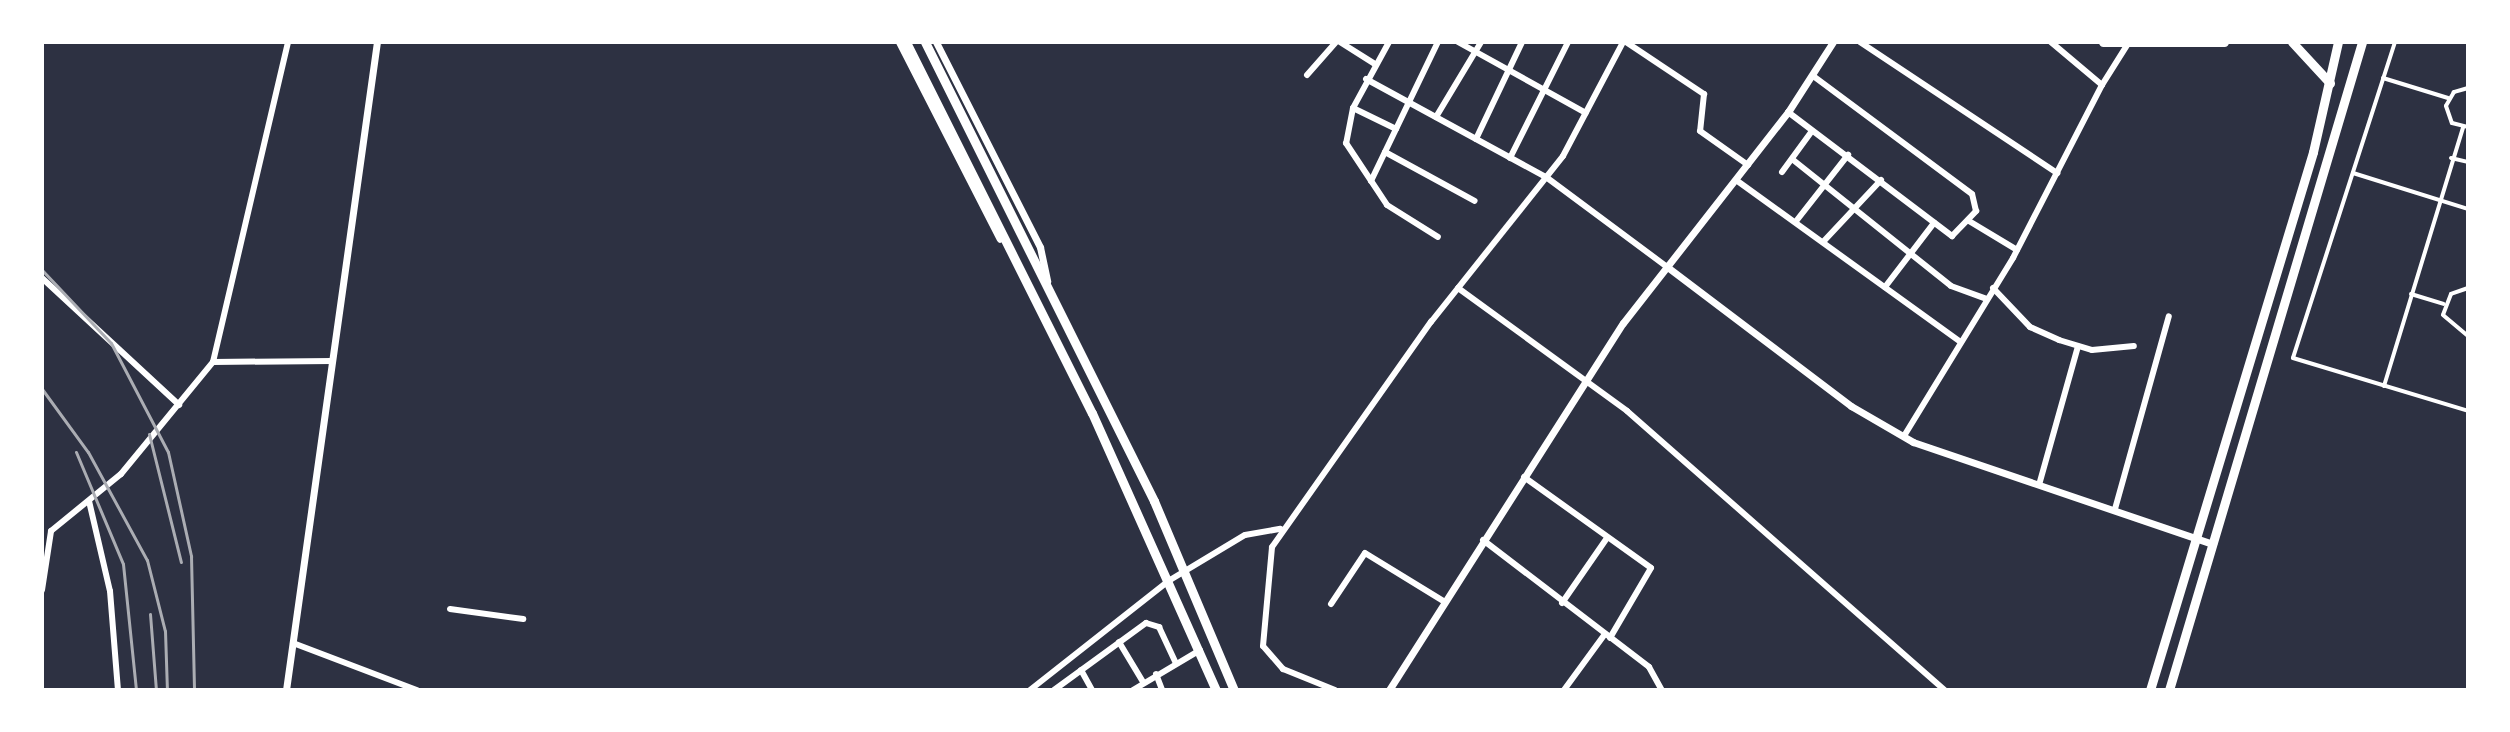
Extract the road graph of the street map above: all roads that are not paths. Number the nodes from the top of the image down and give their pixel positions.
1 (288, 42) edge
2 (377, 42) edge
3 (899, 42) edge
4 (906, 42) edge
5 (925, 42) edge
6 (936, 42) edge
7 (1338, 42) edge
8 (1389, 42) edge
9 (1438, 42) edge
10 (1458, 42) edge
11 (1481, 42) edge
12 (1522, 42) edge
13 (1568, 42) edge
14 (1625, 42) edge
15 (1833, 42) edge
16 (1860, 42) edge
17 (2051, 42) edge
18 (2103, 42) edge
19 (2224, 42) edge
20 (2292, 42) edge
21 (2338, 42) edge
22 (2362, 42) edge
23 (2395, 42) edge
24 (2129, 43) edge
25 (1476, 52) junction
26 (1375, 64) junction
27 (1507, 69) junction
28 (1307, 75) dead end
29 (1813, 76) junction
30 (2383, 78) junction
31 (1366, 79) junction
32 (2102, 85) junction
33 (2332, 86) junction
34 (2468, 88) edge
35 (1543, 89) junction
36 (2448, 98) junction
37 (1408, 102) junction
38 (1353, 108) junction
39 (1788, 112) junction
40 (1586, 113) junction
41 (1436, 117) junction
42 (2466, 127) edge
43 (1396, 129) junction
44 (1812, 131) junction
45 (1476, 139) junction
46 (1385, 152) junction
47 (1848, 155) junction
48 (1510, 158) junction
49 (2451, 158) junction
50 (1792, 159) junction
51 (2468, 162) edge
52 (1748, 165) junction
53 (1782, 172) dead end
54 (2057, 173) junction
55 (2353, 173) junction
56 (1546, 177) junction
57 (1736, 180) junction
58 (1881, 180) junction
59 (1371, 181) junction
60 (1825, 185) junction
61 (2438, 199) junction
62 (1475, 201) dead end
63 (2468, 209) edge
64 (1850, 212) junction
65 (1797, 220) junction
66 (1969, 221) junction
67 (1934, 223) junction
68 (1438, 237) dead end
69 (1823, 242) junction
70 (2017, 250) junction
71 (1910, 254) junction
72 (1666, 266) junction
73 (42, 278) edge
74 (1046, 280) junction
75 (1885, 287) junction
76 (1458, 288) junction
77 (1993, 288) junction
78 (2468, 288) edge
79 (1030, 289) junction
80 (2411, 294) junction
81 (1986, 299) junction
82 (2444, 304) junction
83 (2169, 316) dead end
84 (2468, 336) edge
85 (1959, 341) junction
86 (2078, 346) junction
87 (2134, 346) dead end
88 (332, 361) junction
89 (213, 362) junction
90 (1586, 378) junction
91 (2384, 386) junction
92 (179, 405) junction
93 (2468, 411) edge
94 (1904, 436) junction
95 (1524, 477) junction
96 (2039, 485) junction
97 (89, 501) junction
98 (2115, 509) junction
99 (42, 523) edge
100 (1280, 529) junction
101 (51, 531) junction
102 (1607, 538) junction
103 (2195, 538) junction
104 (1483, 540) junction
105 (2213, 544) junction
106 (1184, 571) junction
107 (1170, 580) junction
108 (42, 590) edge
109 (1445, 602) junction
110 (1562, 603) junction
111 (1331, 604) dead end
112 (450, 609) dead end
113 (523, 619) dead end
114 (1607, 636) junction
115 (1119, 642) junction
116 (293, 643) junction
117 (1200, 650) junction
118 (1176, 663) junction
119 (1081, 670) junction
120 (1156, 674) junction
121 (1143, 682) junction
122 (118, 690) edge
123 (286, 690) edge
124 (417, 690) edge
125 (1030, 690) edge
126 (1054, 690) edge
127 (1092, 690) edge
128 (1133, 690) edge
129 (1162, 690) edge
130 (1216, 690) edge
131 (1234, 690) edge
132 (1335, 690) edge
133 (1389, 690) edge
134 (1564, 690) edge
135 (1662, 690) edge
136 (1945, 690) edge
137 (2150, 690) edge
138 (2169, 690) edge

1 - 89 street
2 - 88 street
3 - 79 street
4 - 79 main road
5 - 74 main road
6 - 74 street
7 - 26 street
7 - 28 street
8 - 26 street
9 - 37 street
10 - 25 street
11 - 25 street
12 - 27 street
13 - 35 street
14 - 40 street
14 - 52 street
15 - 29 street
16 - 54 street
17 - 32 street
18 - 24 main road
19 - 24 main road
20 - 33 main road
21 - 33 main road
22 - 105 main road
23 - 30 street
24 - 32 street
25 - 27 street
25 - 41 street
26 - 31 street
27 - 35 street
27 - 45 street
29 - 39 street
29 - 66 street
30 - 36 street
30 - 55 street
31 - 37 street
31 - 38 street
32 - 54 street
33 - 103 main road
34 - 36 street
35 - 40 street
35 - 48 street
36 - 42 street
37 - 41 street
37 - 43 street
38 - 43 street
38 - 59 street
39 - 44 street
39 - 52 street
40 - 56 street
41 - 45 street
42 - 49 street
43 - 46 street
44 - 47 street
44 - 50 street
45 - 48 street
46 - 59 street
46 - 62 street
47 - 58 street
47 - 60 street
48 - 56 street
49 - 51 street
49 - 61 street
50 - 53 street
50 - 60 street
52 - 57 street
54 - 70 street
55 - 61 street
55 - 91 street
56 - 72 street
56 - 76 street
57 - 65 street
57 - 72 street
58 - 64 street
58 - 67 street
59 - 68 street
60 - 64 street
60 - 65 street
61 - 63 street
61 - 80 street
64 - 69 street
64 - 71 street
65 - 69 street
66 - 67 street
66 - 70 street
67 - 71 street
69 - 75 street
70 - 77 street
71 - 75 street
71 - 81 street
72 - 90 street
72 - 94 street
73 - 92 street
74 - 106 main road
75 - 85 street
76 - 90 street
76 - 100 street
77 - 81 street
77 - 86 street
78 - 82 street
79 - 107 main road
80 - 82 street
80 - 91 street
81 - 85 street
82 - 84 street
83 - 98 street
85 - 94 street
86 - 87 street
86 - 96 street
88 - 89 street
88 - 116 street
89 - 92 street
90 - 95 street
90 - 136 street
91 - 93 street
92 - 97 street
94 - 96 street
95 - 102 street
95 - 104 street
96 - 98 street
97 - 101 street
97 - 122 street
98 - 103 street
99 - 101 street
100 - 106 street
100 - 132 street
101 - 108 street
102 - 110 street
102 - 114 street
103 - 105 street
103 - 137 main road
104 - 109 street
104 - 110 street
105 - 138 main road
106 - 107 street
106 - 131 main road
107 - 117 main road
107 - 125 street
109 - 111 street
109 - 133 street
110 - 114 street
112 - 113 street
114 - 134 street
114 - 135 street
115 - 118 street
115 - 119 street
115 - 121 street
116 - 123 street
116 - 124 street
117 - 118 street
117 - 130 main road
118 - 120 street
119 - 126 street
119 - 127 street
120 - 121 street
120 - 129 street
121 - 128 street

